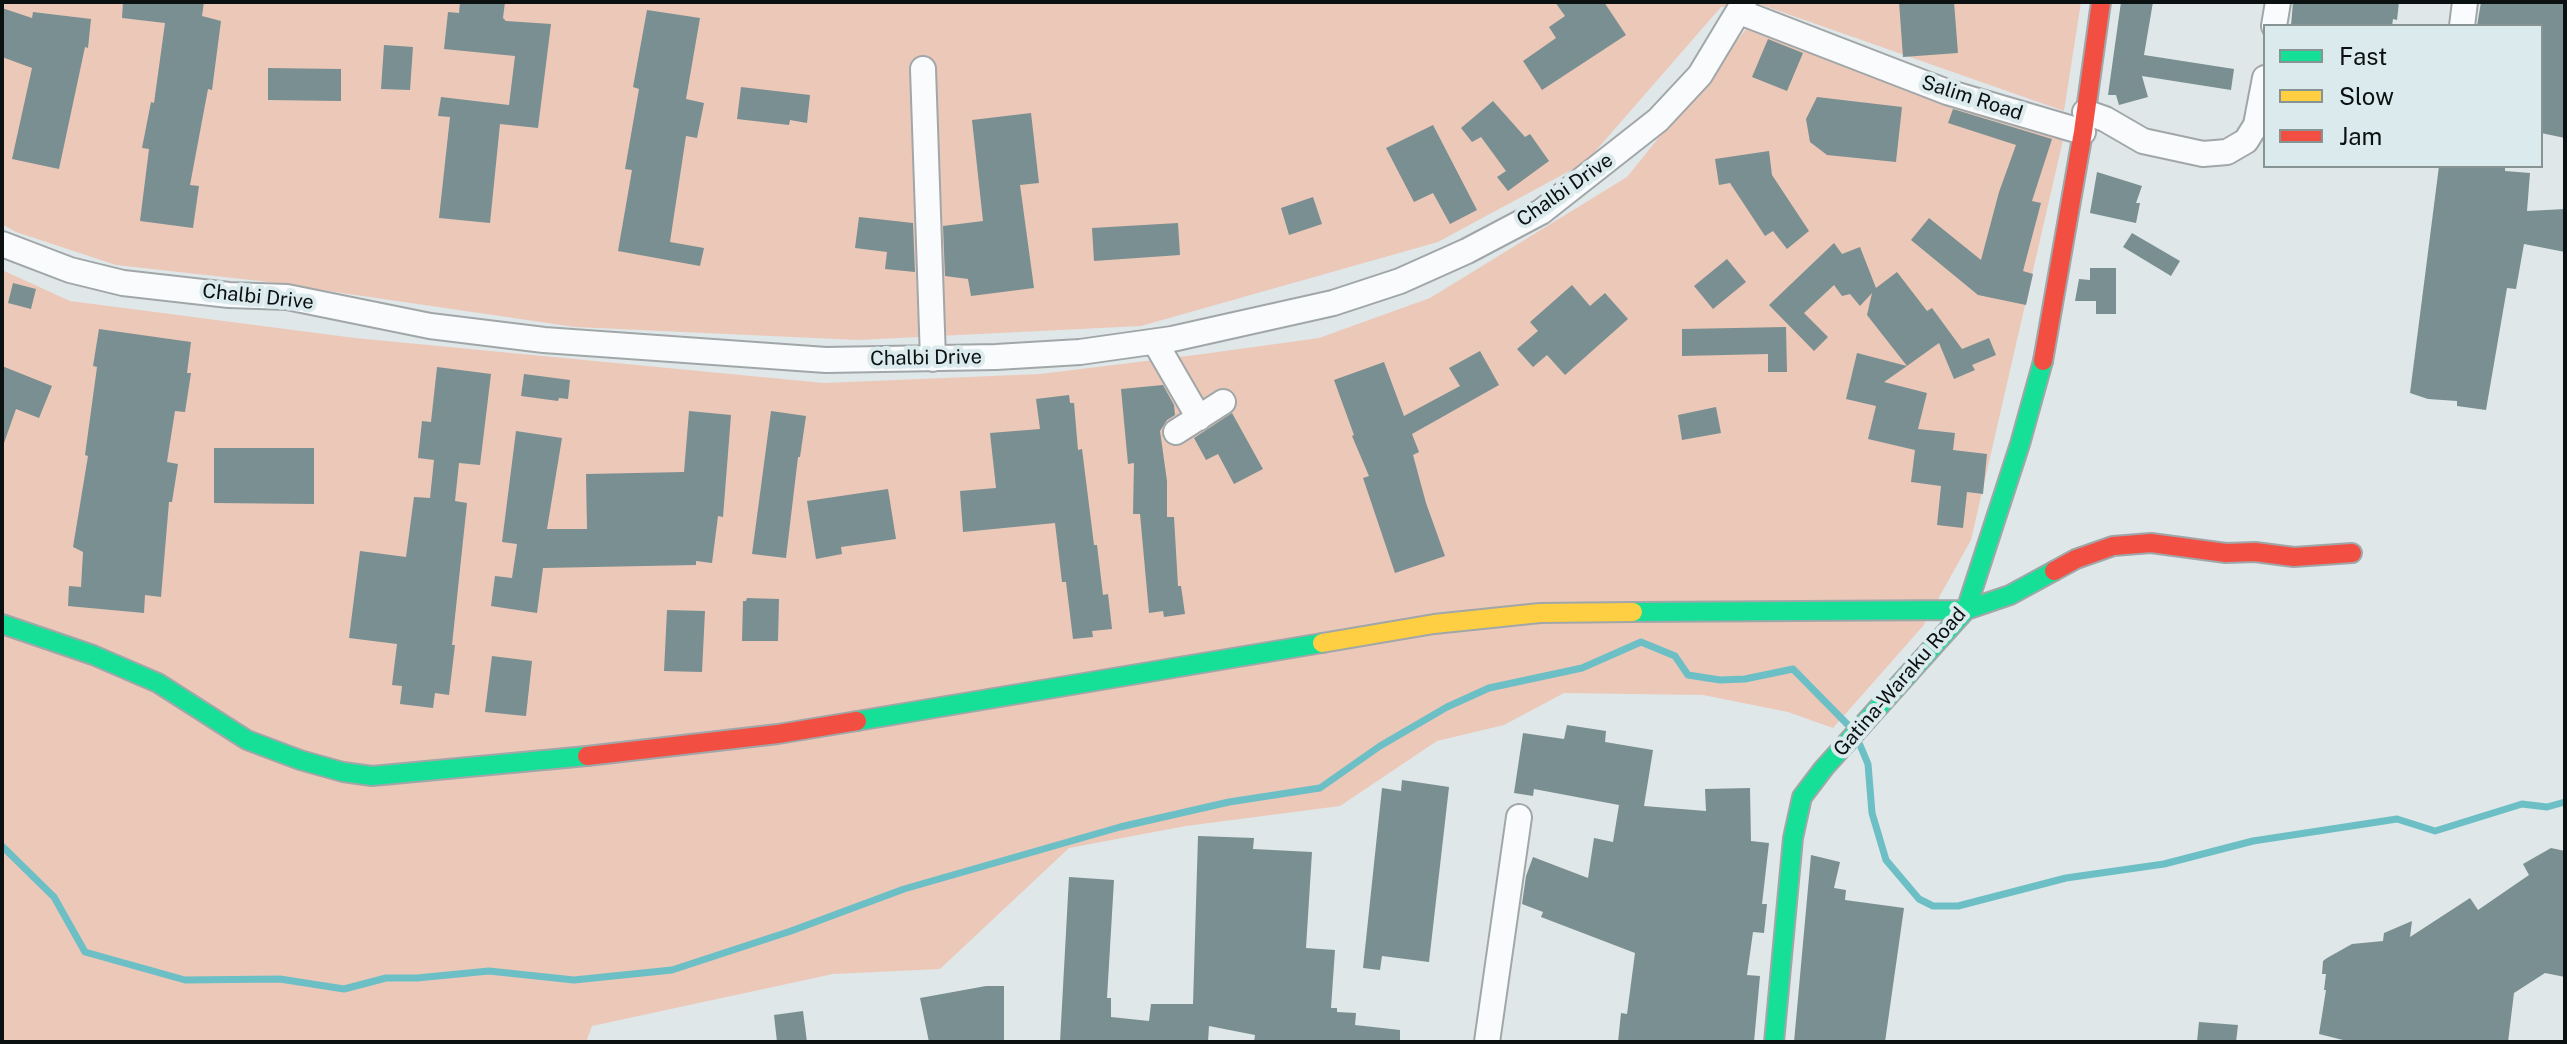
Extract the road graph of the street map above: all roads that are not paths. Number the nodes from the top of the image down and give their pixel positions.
1 (2101, 2) edge
2 (2278, 2) edge
3 (2465, 2) edge
4 (1742, 7) edge
5 (2274, 24) edge
6 (2462, 24) edge
7 (923, 69) dead end
8 (2263, 88) edge
9 (2084, 122) junction
10 (2, 244) edge
11 (1155, 342) junction
12 (933, 359) junction
13 (1223, 402) dead end
14 (1199, 418) junction
15 (1176, 432) dead end
16 (2352, 553) dead end
17 (1966, 610) junction
18 (2, 624) edge
19 (1519, 817) dead end
20 (1487, 1042) edge
21 (1774, 1042) edge

1 - 9 street
2 - 5 street
3 - 6 street
4 - 9 street, Salim Road
4 - 11 street, Chalbi Drive
7 - 12 street
8 - 9 street, Salim Road
9 - 17 street, Gatina-Waraku Road
10 - 12 street, Chalbi Drive
11 - 12 street, Chalbi Drive
11 - 14 street
13 - 14 street
14 - 15 street
16 - 17 street
17 - 18 street
17 - 21 street, Gatina-Waraku Road
19 - 20 street

